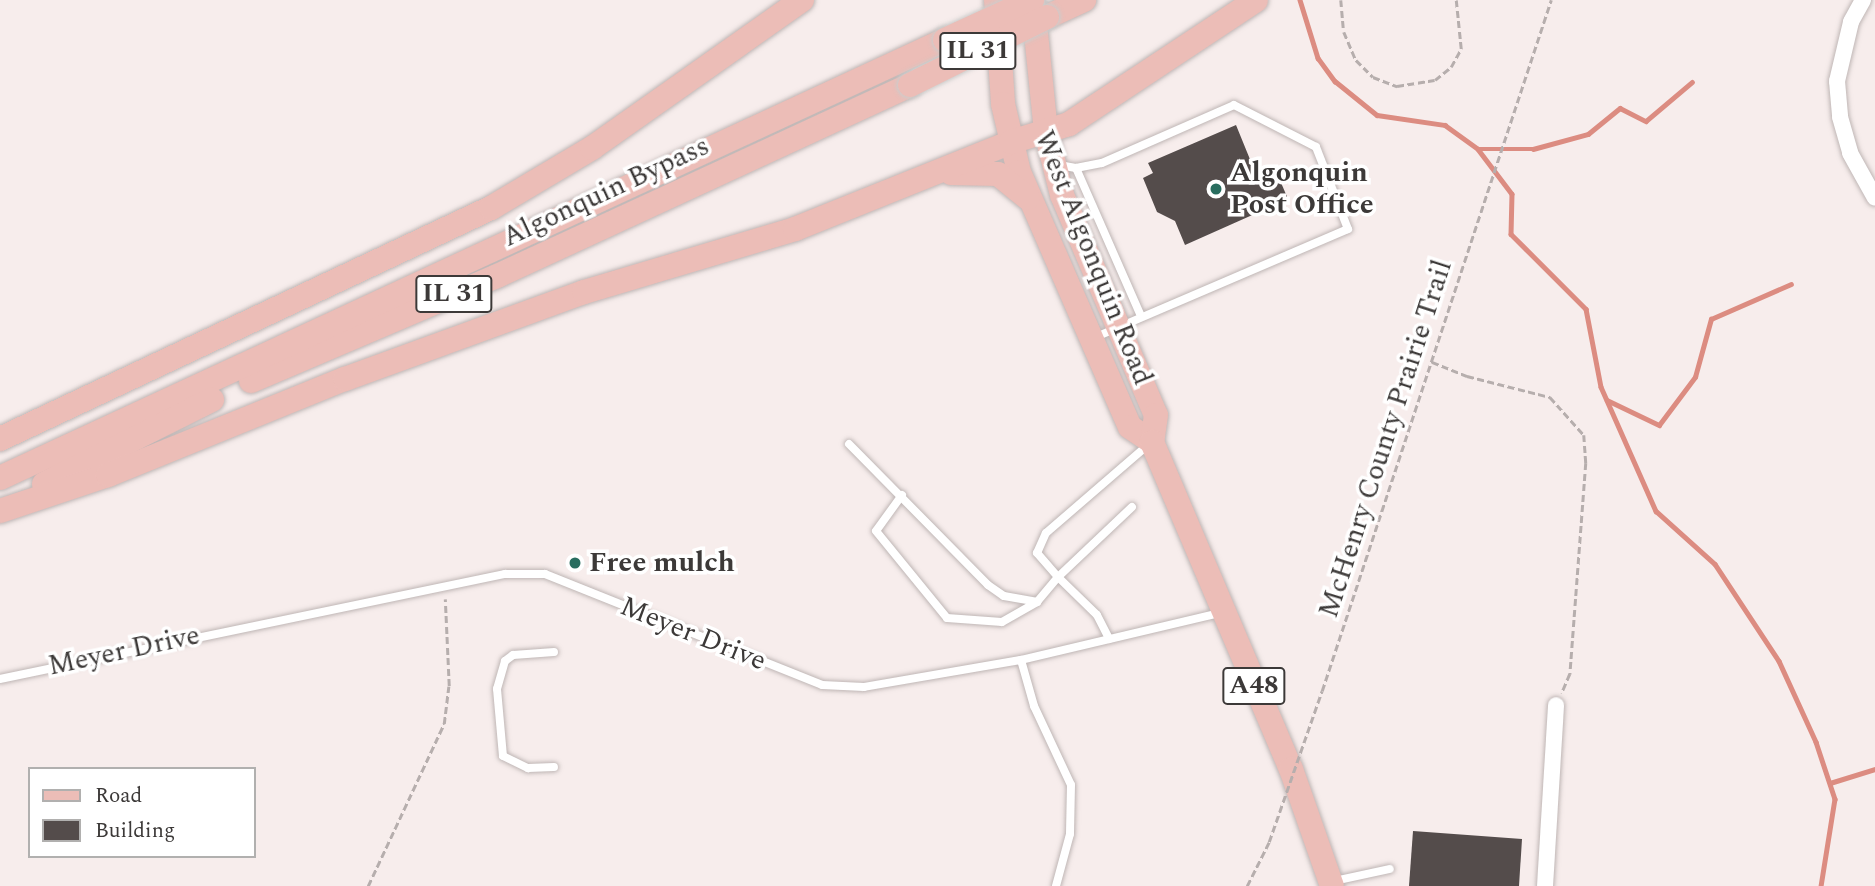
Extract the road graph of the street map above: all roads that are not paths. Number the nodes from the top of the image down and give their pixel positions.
1 (775, 0) edge
2 (802, 0) edge
3 (996, 0) edge
4 (1084, 0) edge
5 (1256, 0) edge
6 (1863, 0) edge
7 (1037, 6) edge
8 (627, 123) junction
9 (1046, 132) junction
10 (1011, 142) junction
11 (1065, 166) junction
12 (926, 177) junction
13 (1875, 198) edge
14 (1031, 201) junction
15 (1141, 316) junction
16 (1116, 327) junction
17 (1090, 340) junction
18 (0, 439) edge
19 (1152, 442) junction
20 (849, 444) dead end
21 (0, 478) edge
22 (902, 495) junction
23 (1132, 508) dead end
24 (0, 509) edge
25 (1058, 578) junction
26 (1037, 602) junction
27 (1223, 612) junction
28 (1109, 639) junction
29 (554, 652) dead end
30 (1020, 660) junction
31 (0, 679) edge
32 (1556, 705) road end
33 (554, 767) dead end
34 (1390, 869) dead end
35 (1331, 884) edge
36 (1056, 886) edge
37 (1545, 886) edge

1 - 8 main road
2 - 8 main road
3 - 10 main road, West Algonquin Road
4 - 7 main road, Algonquin Bypass / IL 31
5 - 9 main road
6 - 13 street
7 - 9 main road, West Algonquin Road
7 - 21 main road, Algonquin Bypass / IL 31, bridge
7 - 24 main road, Algonquin Bypass / IL 31, bridge
8 - 18 main road
9 - 10 main road
9 - 11 main road, West Algonquin Road / A48
10 - 12 main road
10 - 14 main road, West Algonquin Road / A48
11 - 15 lane
11 - 15 lane
11 - 16 main road, West Algonquin Road / A48
12 - 14 main road
12 - 24 main road
14 - 17 main road, West Algonquin Road / A48
15 - 16 lane
16 - 17 lane
16 - 19 main road, West Algonquin Road / A48
17 - 19 main road, West Algonquin Road / A48
19 - 25 lane
19 - 27 main road, West Algonquin Road / A48
20 - 22 lane
22 - 26 lane
22 - 26 lane
23 - 25 lane
25 - 26 lane
25 - 28 lane
27 - 28 lane, Meyer Drive
27 - 35 main road, West Algonquin Road / A48
28 - 30 lane, Meyer Drive
29 - 33 lane
30 - 31 lane, Meyer Drive
30 - 36 lane
32 - 37 street
34 - 35 lane

